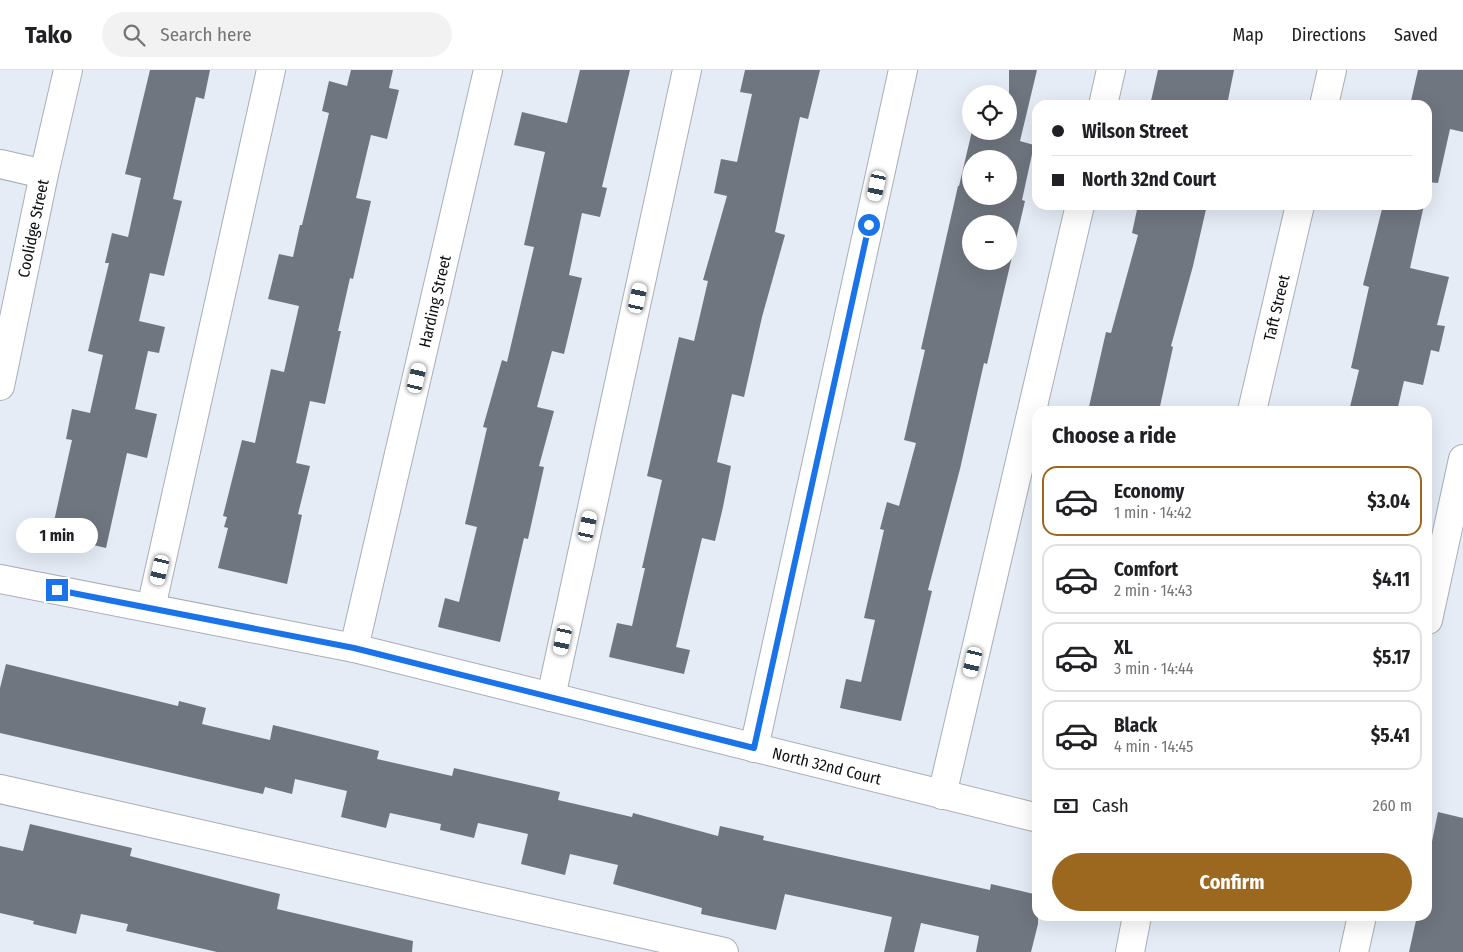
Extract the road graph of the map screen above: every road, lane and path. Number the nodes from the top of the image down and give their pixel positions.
1 (68, 70) edge
2 (271, 70) edge
3 (488, 70) edge
4 (687, 70) edge
5 (903, 70) edge
6 (1111, 70) edge
7 (1332, 70) edge
8 (1104, 100) edge
9 (1325, 100) edge
10 (0, 164) edge
11 (44, 174) junction
12 (1079, 210) edge
13 (1299, 210) edge
14 (1, 379) edge
15 (1033, 406) edge
16 (1253, 406) edge
17 (1032, 410) edge
18 (1463, 459) edge
19 (0, 579) edge
20 (1432, 602) edge
21 (151, 608) junction
22 (354, 648) junction
23 (551, 697) junction
24 (754, 748) junction
25 (0, 789) edge
26 (942, 795) junction
27 (1032, 817) edge
28 (1136, 921) edge
29 (1361, 921) edge
30 (724, 952) edge
31 (1130, 952) edge
32 (1354, 952) edge

1 - 11 street, Coolidge Street
2 - 21 street
3 - 22 street, Harding Street
4 - 23 street
5 - 24 street
6 - 8 street
7 - 9 street
10 - 11 street
11 - 14 street, Coolidge Street
12 - 15 street
13 - 16 street, Taft Street
17 - 26 street
18 - 20 street
19 - 21 street, North 32nd Court
21 - 22 street, North 32nd Court
22 - 23 street, North 32nd Court
23 - 24 street, North 32nd Court
24 - 26 street, North 32nd Court
25 - 30 street
26 - 27 street, North 32nd Court
28 - 31 street
29 - 32 street

